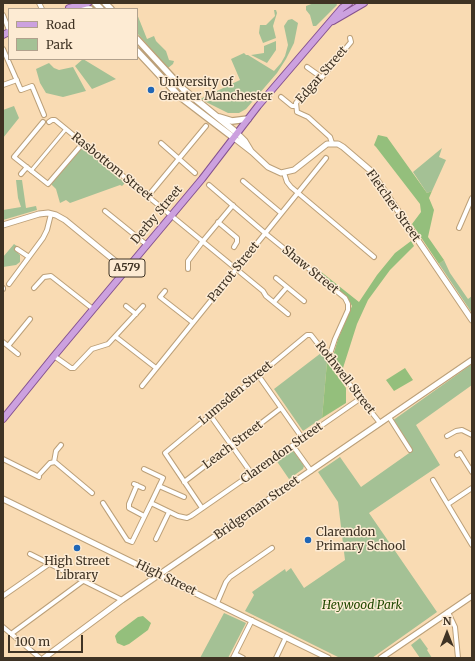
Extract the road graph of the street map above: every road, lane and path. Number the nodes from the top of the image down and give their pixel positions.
1 (78, 3) edge
2 (88, 3) edge
3 (361, 4) edge
4 (352, 5) edge
5 (70, 7) edge
6 (80, 8) edge
7 (3, 15) edge
8 (8, 28) edge
9 (350, 38) dead end
10 (138, 40) edge
11 (3, 49) edge
12 (138, 52) edge
13 (308, 66) dead end
14 (321, 77) junction
15 (16, 80) junction
16 (3, 85) edge
17 (281, 97) dead end
18 (295, 106) junction
19 (37, 113) dead end
20 (215, 115) junction
21 (249, 118) junction
22 (51, 119) dead end
23 (43, 122) dead end
24 (206, 126) dead end
25 (66, 129) junction
26 (235, 135) junction
27 (82, 143) junction
28 (161, 143) dead end
29 (332, 143) junction
30 (326, 158) dead end
31 (179, 159) junction
32 (27, 167) junction
33 (31, 170) junction
34 (196, 173) dead end
35 (284, 173) junction
36 (21, 174) dead end
37 (243, 181) dead end
38 (209, 185) dead end
39 (298, 193) junction
40 (148, 196) junction
41 (472, 198) edge
42 (233, 205) junction
43 (105, 211) dead end
44 (282, 213) junction
45 (51, 214) junction
46 (171, 215) junction
47 (218, 222) junction
48 (3, 225) edge
49 (459, 228) dead end
50 (265, 233) junction
51 (203, 241) junction
52 (147, 245) junction
53 (234, 247) dead end
54 (17, 249) dead end
55 (28, 257) junction
56 (374, 257) dead end
57 (188, 269) dead end
58 (236, 269) junction
59 (126, 270) junction
60 (276, 278) dead end
61 (9, 284) dead end
62 (287, 287) junction
63 (34, 288) dead end
64 (165, 291) dead end
65 (304, 301) dead end
66 (274, 302) junction
67 (126, 306) dead end
68 (143, 306) dead end
69 (93, 309) junction
70 (136, 314) junction
71 (288, 314) dead end
72 (30, 319) dead end
73 (472, 320) edge
74 (192, 322) junction
75 (308, 335) joint
76 (116, 337) junction
77 (3, 342) edge
78 (8, 346) junction
79 (18, 354) dead end
80 (54, 356) junction
81 (329, 357) junction
82 (472, 360) edge
83 (156, 368) junction
84 (258, 375) junction
85 (142, 386) dead end
86 (361, 398) junction
87 (281, 408) junction
88 (210, 416) junction
89 (389, 418) junction
90 (3, 419) edge
91 (380, 423) junction
92 (447, 436) dead end
93 (472, 436) edge
94 (302, 439) junction
95 (61, 445) dead end
96 (231, 446) junction
97 (293, 446) junction
98 (410, 450) dead end
99 (457, 455) dead end
100 (3, 459) edge
101 (54, 462) junction
102 (144, 469) dead end
103 (311, 471) junction
104 (472, 472) edge
105 (252, 474) junction
106 (432, 480) dead end
107 (87, 481) dead end
108 (184, 482) junction
109 (83, 485) junction
110 (159, 486) junction
111 (143, 488) dead end
112 (472, 488) edge
113 (92, 493) dead end
114 (182, 494) dead end
115 (3, 499) edge
116 (103, 503) dead end
117 (151, 503) junction
118 (448, 504) junction
119 (202, 508) junction
120 (169, 512) junction
121 (144, 516) junction
122 (159, 532) junction
123 (165, 534) dead end
124 (156, 539) dead end
125 (472, 545) edge
126 (272, 548) dead end
127 (30, 554) dead end
128 (49, 564) junction
129 (159, 575) junction
130 (83, 581) junction
131 (3, 596) edge
132 (472, 596) edge
133 (122, 600) junction
134 (217, 603) junction
135 (448, 612) junction
136 (252, 620) junction
137 (3, 627) edge
138 (11, 634) junction
139 (286, 637) junction
140 (234, 656) edge
141 (40, 658) edge
142 (44, 658) edge
143 (243, 658) edge
144 (276, 658) edge
145 (328, 658) edge
146 (380, 658) edge
147 (458, 658) edge

1 - 5 main road
2 - 5 main road
3 - 4 main road, A579
4 - 21 main road, Derby Street / A579
5 - 6 main road
7 - 8 street
9 - 14 street, Edgar Street
10 - 20 main road
11 - 15 street
12 - 26 main road
13 - 14 street
14 - 18 street, Edgar Street
15 - 16 street
15 - 19 street
17 - 18 street
18 - 29 street, Edgar Street
20 - 21 main road
20 - 26 main road
21 - 26 main road, Derby Street / A579
22 - 25 street, Rasbottom Street
23 - 32 street
24 - 31 street
25 - 27 street, Rasbottom Street
25 - 33 street
26 - 35 street
26 - 46 main road, Derby Street / A579
27 - 33 street
27 - 40 street, Rasbottom Street
28 - 31 street
29 - 35 street
29 - 73 street, Fletcher Street
30 - 39 street, Parrot Street
31 - 34 street
31 - 40 street
32 - 33 street
32 - 36 street
35 - 39 street
37 - 44 street
38 - 42 street, Shaw Street
39 - 44 street, Parrot Street
39 - 56 street
40 - 46 street, Rasbottom Street
41 - 49 street
42 - 47 street
42 - 50 street, Shaw Street
43 - 52 street
44 - 50 street, Parrot Street
45 - 48 street
45 - 55 street
45 - 59 street
46 - 51 street
46 - 52 main road, Derby Street / A579
47 - 51 street
47 - 53 street
50 - 58 street, Parrot Street
50 - 81 street, Shaw Street
51 - 57 street
51 - 58 street
52 - 59 main road, Derby Street / A579
54 - 55 street
55 - 61 street
58 - 66 street
58 - 74 street, Parrot Street
59 - 69 main road, Derby Street / A579
60 - 62 street
62 - 65 street
62 - 66 street
63 - 69 street
64 - 74 street
66 - 71 street
67 - 70 street
68 - 70 street
69 - 80 main road, Derby Street / A579
70 - 76 street
72 - 78 street
74 - 83 street, Parrot Street
75 - 81 street, Rothwell Street
75 - 84 street, Lumsden Street
76 - 80 street
76 - 83 street
77 - 78 street
78 - 79 street
80 - 90 main road, Derby Street / A579
81 - 86 street, Rothwell Street
82 - 89 street, Bridgeman Street
83 - 85 street, Parrot Street
84 - 87 street
84 - 88 street, Lumsden Street
86 - 91 street, Rothwell Street
86 - 94 street, Clarendon Street
87 - 94 street
87 - 96 street, Leach Street
88 - 96 street
88 - 108 street, Lumsden Street
89 - 91 street, Bridgeman Street
89 - 98 street
91 - 103 street, Bridgeman Street
92 - 93 street
94 - 97 street, Clarendon Street
95 - 101 street
96 - 105 street
96 - 108 street, Leach Street
97 - 103 street
97 - 105 street, Clarendon Street
99 - 104 street
100 - 101 street
101 - 109 street
102 - 110 street
103 - 129 street, Bridgeman Street
105 - 119 street, Clarendon Street
106 - 118 street
107 - 109 street
108 - 119 street
109 - 113 street
110 - 114 street
110 - 117 street
111 - 121 street
112 - 118 street
115 - 129 street, High Street
116 - 121 street
117 - 120 street
117 - 121 street
118 - 125 street
119 - 120 street, Clarendon Street
120 - 122 street
122 - 123 street
122 - 124 street
126 - 134 street
127 - 128 street
128 - 130 street
128 - 131 street
129 - 133 street, Bridgeman Street
129 - 134 street, High Street
130 - 133 street
130 - 138 street
132 - 135 street
133 - 142 street, Bridgeman Street
134 - 136 street, High Street
135 - 146 street
135 - 147 street
136 - 139 street, High Street
136 - 140 street
137 - 138 street
138 - 141 street
139 - 144 street
139 - 145 street, High Street
140 - 143 street

